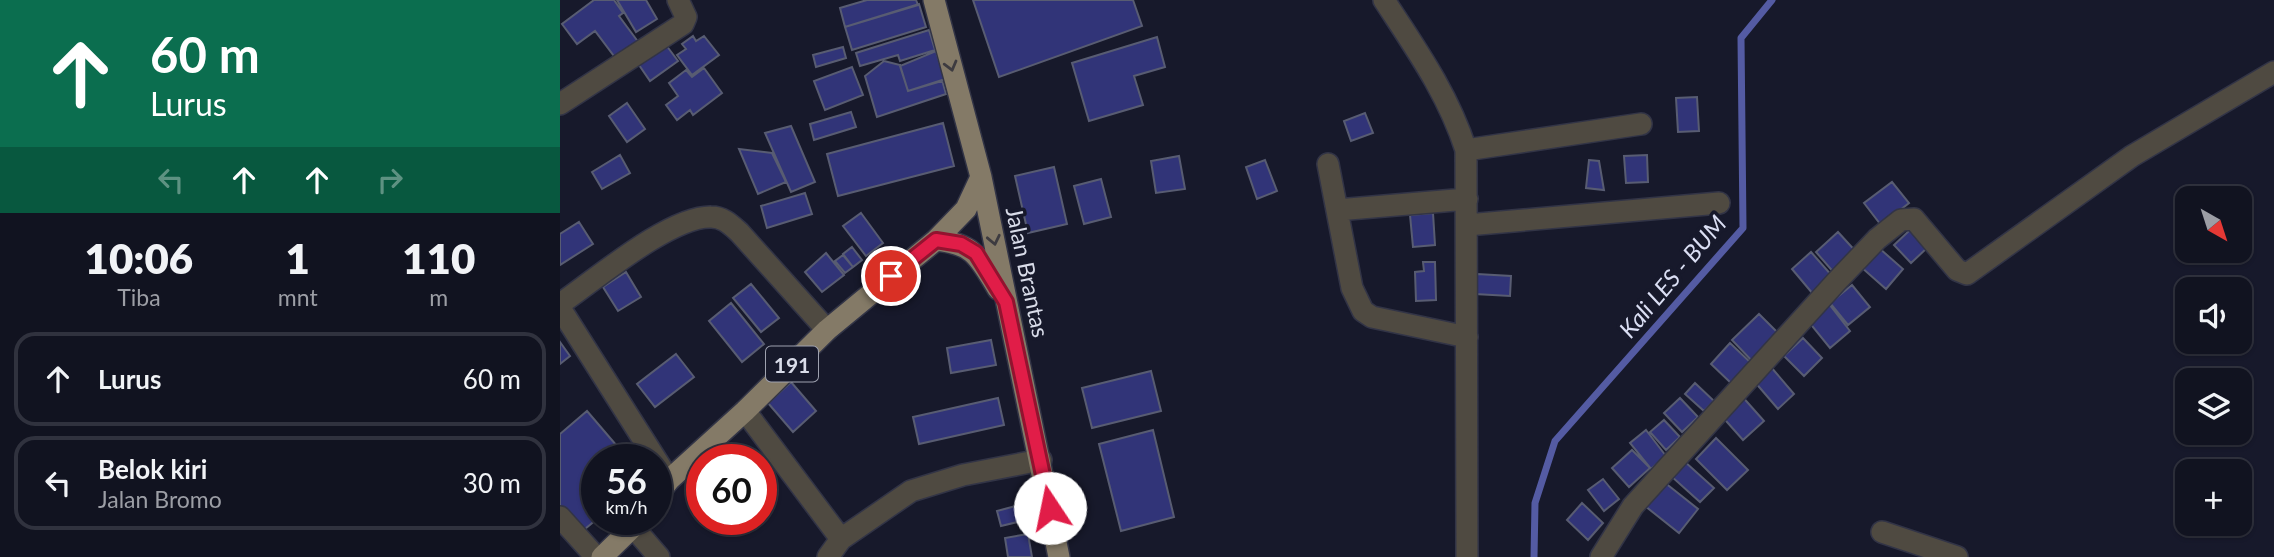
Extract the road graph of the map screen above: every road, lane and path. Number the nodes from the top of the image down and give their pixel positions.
1 (678, 0) edge
2 (934, 0) edge
3 (1384, 0) edge
4 (2274, 72) edge
5 (560, 104) edge
6 (1641, 124) dead end
7 (1466, 150) junction
8 (1328, 164) dead end
9 (981, 177) junction
10 (1467, 199) junction
11 (1719, 203) dead end
12 (1337, 209) junction
13 (1467, 225) junction
14 (936, 240) junction
15 (1006, 302) junction
16 (560, 306) edge
17 (827, 330) junction
18 (1467, 337) junction
19 (745, 411) junction
20 (646, 444) edge
21 (1041, 460) junction
22 (672, 477) edge
23 (560, 517) edge
24 (1882, 532) dead end
25 (625, 535) edge
26 (644, 535) edge
27 (841, 538) junction
28 (596, 557) edge
29 (602, 557) edge
30 (659, 557) edge
31 (828, 557) edge
32 (1059, 557) edge
33 (1467, 557) edge
34 (1601, 557) edge
35 (1957, 557) edge

1 - 5 street
2 -> 9 main road, Jalan Brantas
3 - 7 street
4 - 34 street
6 - 7 street
7 - 10 street
8 - 12 street
9 - 14 main road, 191
9 -> 15 main road, Jalan Brantas
10 - 12 street
10 - 13 street
11 - 13 street
12 - 18 street
13 - 18 street
14 - 15 main road
14 - 17 main road, 191
15 - 21 main road, Jalan Brantas
16 - 17 street
16 - 20 street
17 - 19 main road, 191
18 - 33 street
19 - 22 main road, 191
19 - 27 street
21 - 27 street
21 - 32 main road, Jalan Brantas
23 - 28 street
24 - 35 street
25 - 29 main road
26 - 30 street
27 - 31 street

